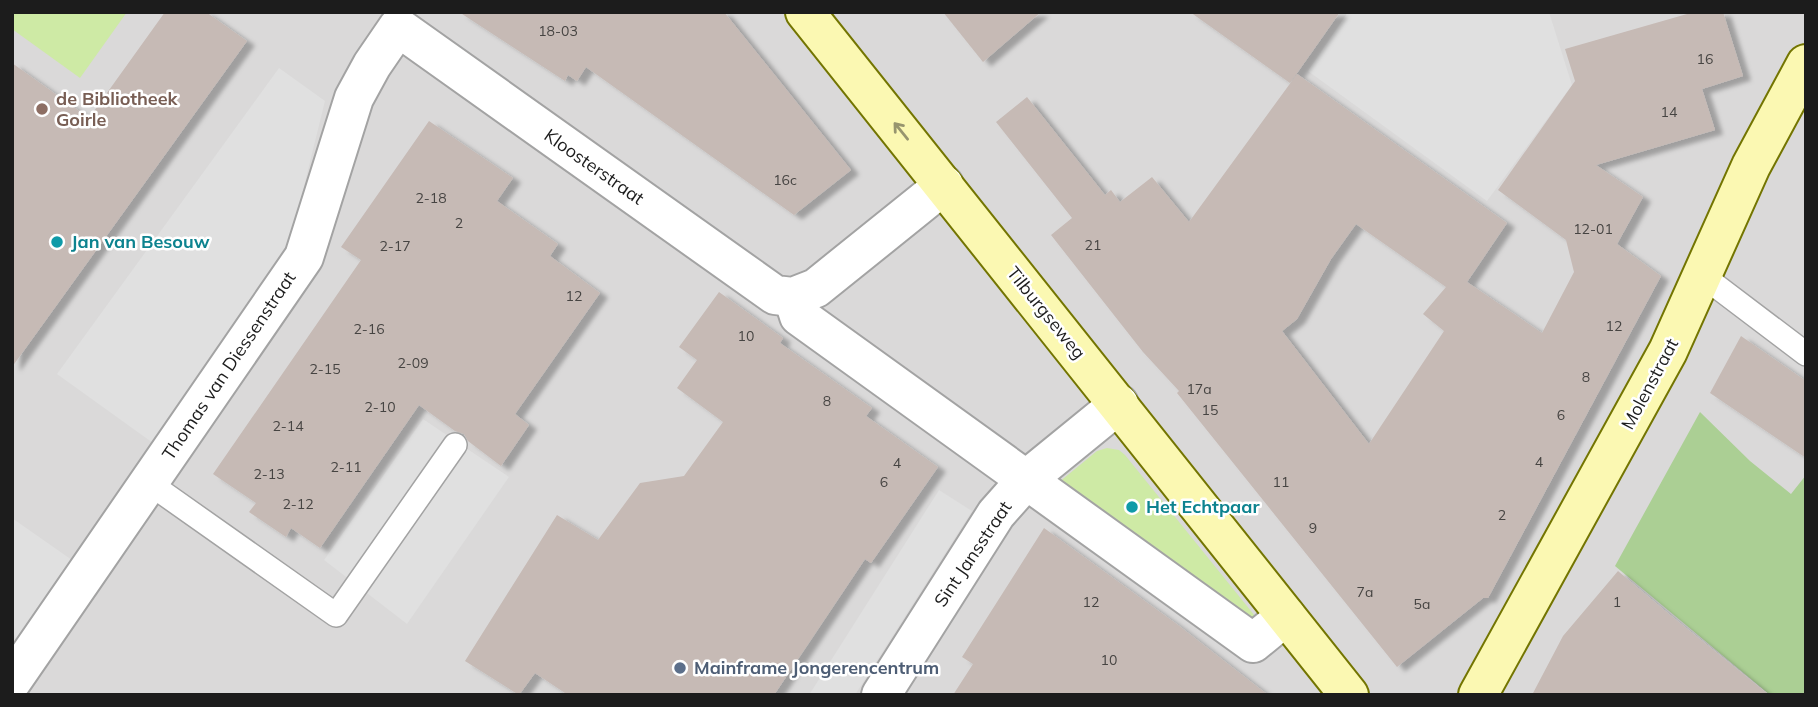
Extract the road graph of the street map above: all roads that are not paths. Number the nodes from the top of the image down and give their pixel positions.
1 (805, 12) edge
2 (398, 27) joint
3 (1806, 64) edge
4 (944, 185) junction
5 (1703, 276) junction
6 (793, 297) junction
7 (1806, 354) edge
8 (1119, 404) junction
9 (455, 445) dead end
10 (1027, 479) junction
11 (149, 484) junction
12 (1286, 616) junction
13 (12, 681) edge
14 (881, 695) edge
15 (1349, 695) edge
16 (1478, 695) edge

4 -> 1 street, Tilburgseweg
2 - 6 street, Kloosterstraat
2 - 11 street, Thomas van Diessenstraat
3 - 5 street, Molenstraat
4 - 6 street
4 - 8 street, Tilburgseweg
5 - 7 lane
5 - 16 street, Molenstraat
6 - 10 street
8 - 10 street, Sint Jansstraat
8 - 12 street, Tilburgseweg
9 - 11 lane
10 - 12 street
10 - 14 street, Sint Jansstraat
11 - 13 street, Thomas van Diessenstraat
12 - 15 street, Tilburgseweg

